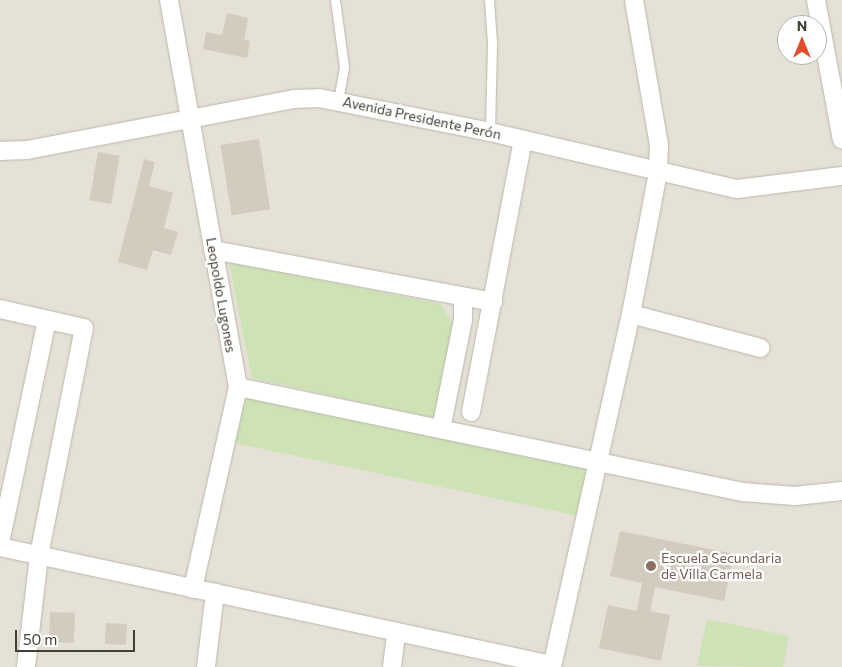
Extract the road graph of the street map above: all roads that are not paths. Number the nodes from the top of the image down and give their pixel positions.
1 (169, 0) edge
2 (336, 0) edge
3 (489, 0) edge
4 (634, 0) edge
5 (816, 0) edge
6 (338, 100) junction
7 (189, 120) junction
8 (490, 132) junction
9 (523, 140) junction
10 (842, 140) edge
11 (0, 150) edge
12 (658, 172) junction
13 (842, 176) edge
14 (213, 250) junction
15 (463, 297) junction
16 (493, 302) junction
17 (0, 309) edge
18 (631, 314) junction
19 (47, 320) junction
20 (760, 348) dead end
21 (238, 387) junction
22 (471, 412) dead end
23 (440, 429) junction
24 (598, 462) junction
25 (842, 491) edge
26 (0, 543) edge
27 (0, 548) edge
28 (39, 556) junction
29 (192, 589) junction
30 (215, 594) junction
31 (396, 632) junction
32 (552, 666) edge
33 (26, 667) edge
34 (206, 667) edge
35 (392, 667) edge

1 - 7 street, Leopoldo Lugones
2 - 6 lane
3 - 8 lane
4 - 12 street
5 - 10 street
6 - 7 street, Avenida Presidente Perón
6 - 8 street, Avenida Presidente Perón
7 - 11 street, Avenida Presidente Perón
7 - 14 street, Leopoldo Lugones
8 - 9 street, Avenida Presidente Perón
9 - 12 street, Avenida Presidente Perón
9 - 16 street
12 - 13 street, Avenida Presidente Perón
12 - 18 street
14 - 15 street
14 - 21 street, Leopoldo Lugones
15 - 16 street
15 - 23 street
16 - 22 street
17 - 19 street
18 - 20 street
18 - 24 street
19 - 26 street
19 - 28 street
21 - 23 street
21 - 29 street, Leopoldo Lugones
23 - 24 street
24 - 25 street
24 - 32 street
27 - 28 street
28 - 29 street
28 - 33 street
29 - 30 street
30 - 31 street
30 - 34 street
31 - 32 street
31 - 35 street

